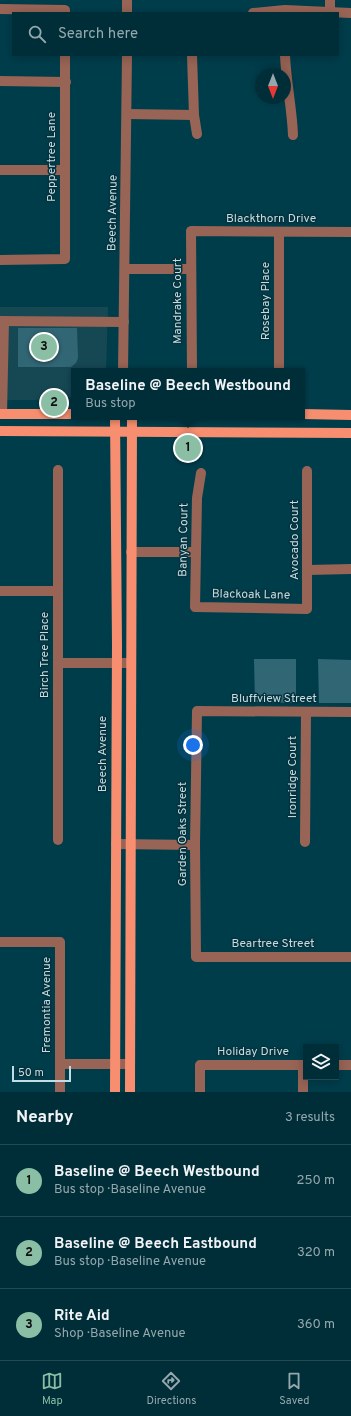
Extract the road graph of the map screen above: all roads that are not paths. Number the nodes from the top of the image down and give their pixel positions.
1 (127, 0) edge
2 (330, 0) edge
3 (0, 9) edge
4 (65, 11) edge
5 (330, 11) junction
6 (127, 12) edge
7 (285, 12) edge
8 (351, 12) edge
9 (65, 56) edge
10 (127, 56) edge
11 (192, 56) edge
12 (285, 56) edge
13 (0, 81) edge
14 (66, 82) junction
15 (127, 114) junction
16 (194, 115) junction
17 (197, 134) dead end
18 (293, 135) dead end
19 (0, 170) edge
20 (65, 170) junction
21 (191, 231) joint
22 (279, 232) junction
23 (351, 232) edge
24 (0, 260) edge
25 (125, 269) junction
26 (191, 269) junction
27 (2, 321) edge
28 (124, 322) junction
29 (123, 368) edge
30 (192, 368) edge
31 (279, 368) edge
32 (1, 414) edge
33 (71, 414) edge
34 (305, 414) edge
35 (351, 414) edge
36 (115, 420) edge
37 (132, 420) edge
38 (0, 431) edge
39 (116, 432) junction
40 (132, 432) junction
41 (351, 433) edge
42 (58, 470) dead end
43 (308, 471) dead end
44 (201, 473) dead end
45 (131, 552) junction
46 (196, 552) junction
47 (308, 570) junction
48 (351, 570) edge
49 (0, 591) edge
50 (58, 591) junction
51 (195, 607) joint
52 (307, 609) joint
53 (58, 663) junction
54 (116, 663) junction
55 (131, 663) junction
56 (198, 711) joint
57 (306, 712) junction
58 (351, 712) edge
59 (58, 840) dead end
60 (305, 842) dead end
61 (116, 844) junction
62 (130, 844) junction
63 (195, 845) junction
64 (0, 942) edge
65 (196, 957) joint
66 (351, 958) edge
67 (60, 1064) junction
68 (115, 1064) junction
69 (130, 1064) junction
70 (303, 1065) edge
71 (339, 1065) edge
72 (351, 1065) edge
73 (304, 1080) edge
74 (60, 1092) edge
75 (115, 1092) edge
76 (130, 1092) edge
77 (200, 1092) edge
78 (303, 1092) edge

1 - 6 street
2 - 5 street
3 - 4 street
5 - 7 street
5 - 8 street
9 - 14 street, Peppertree Lane
10 - 15 street, Beech Avenue
11 - 16 street
12 - 18 street
13 - 14 street
14 - 20 street, Peppertree Lane
15 - 16 street
15 - 25 street, Beech Avenue
16 - 17 street
19 - 20 street
20 - 24 street, Peppertree Lane
21 - 22 street, Blackthorn Drive
21 - 26 street, Mandrake Court
22 - 23 street, Blackthorn Drive
22 - 31 street, Rosebay Place
25 - 26 street
25 - 28 street, Beech Avenue
26 - 30 street, Mandrake Court
27 - 28 street
27 - 32 street
28 - 29 street, Beech Avenue
32 - 33 main road
34 - 35 main road
36 - 39 main road, Beech Avenue
37 - 40 main road
38 - 39 main road
39 - 40 main road
39 - 54 main road, Beech Avenue
40 - 41 main road
40 - 45 main road
42 - 50 street, Birch Tree Place
43 - 47 street, Avocado Court
44 - 46 street, Banyan Court
45 - 46 street
45 - 55 main road
46 - 51 street, Banyan Court
47 - 48 street
47 - 52 street, Avocado Court
49 - 50 street
50 - 53 street, Birch Tree Place
51 - 52 street, Blackoak Lane
53 - 54 street
53 - 59 street, Birch Tree Place
54 - 55 street
54 - 61 main road, Beech Avenue
55 - 62 main road
56 - 57 street, Bluffview Street
56 - 63 street, Garden Oaks Street
57 - 58 street, Bluffview Street
57 - 60 street, Ironridge Court
61 - 62 street
61 - 68 main road, Beech Avenue
62 - 63 street
62 - 69 main road
63 - 65 street, Garden Oaks Street
64 - 67 street, Fremontia Avenue
65 - 66 street, Beartree Street
67 - 68 street
67 - 74 street, Fremontia Avenue
68 - 69 street
68 - 75 main road, Beech Avenue
69 - 76 main road
70 - 77 street, Holiday Drive
71 - 72 street
73 - 78 street

